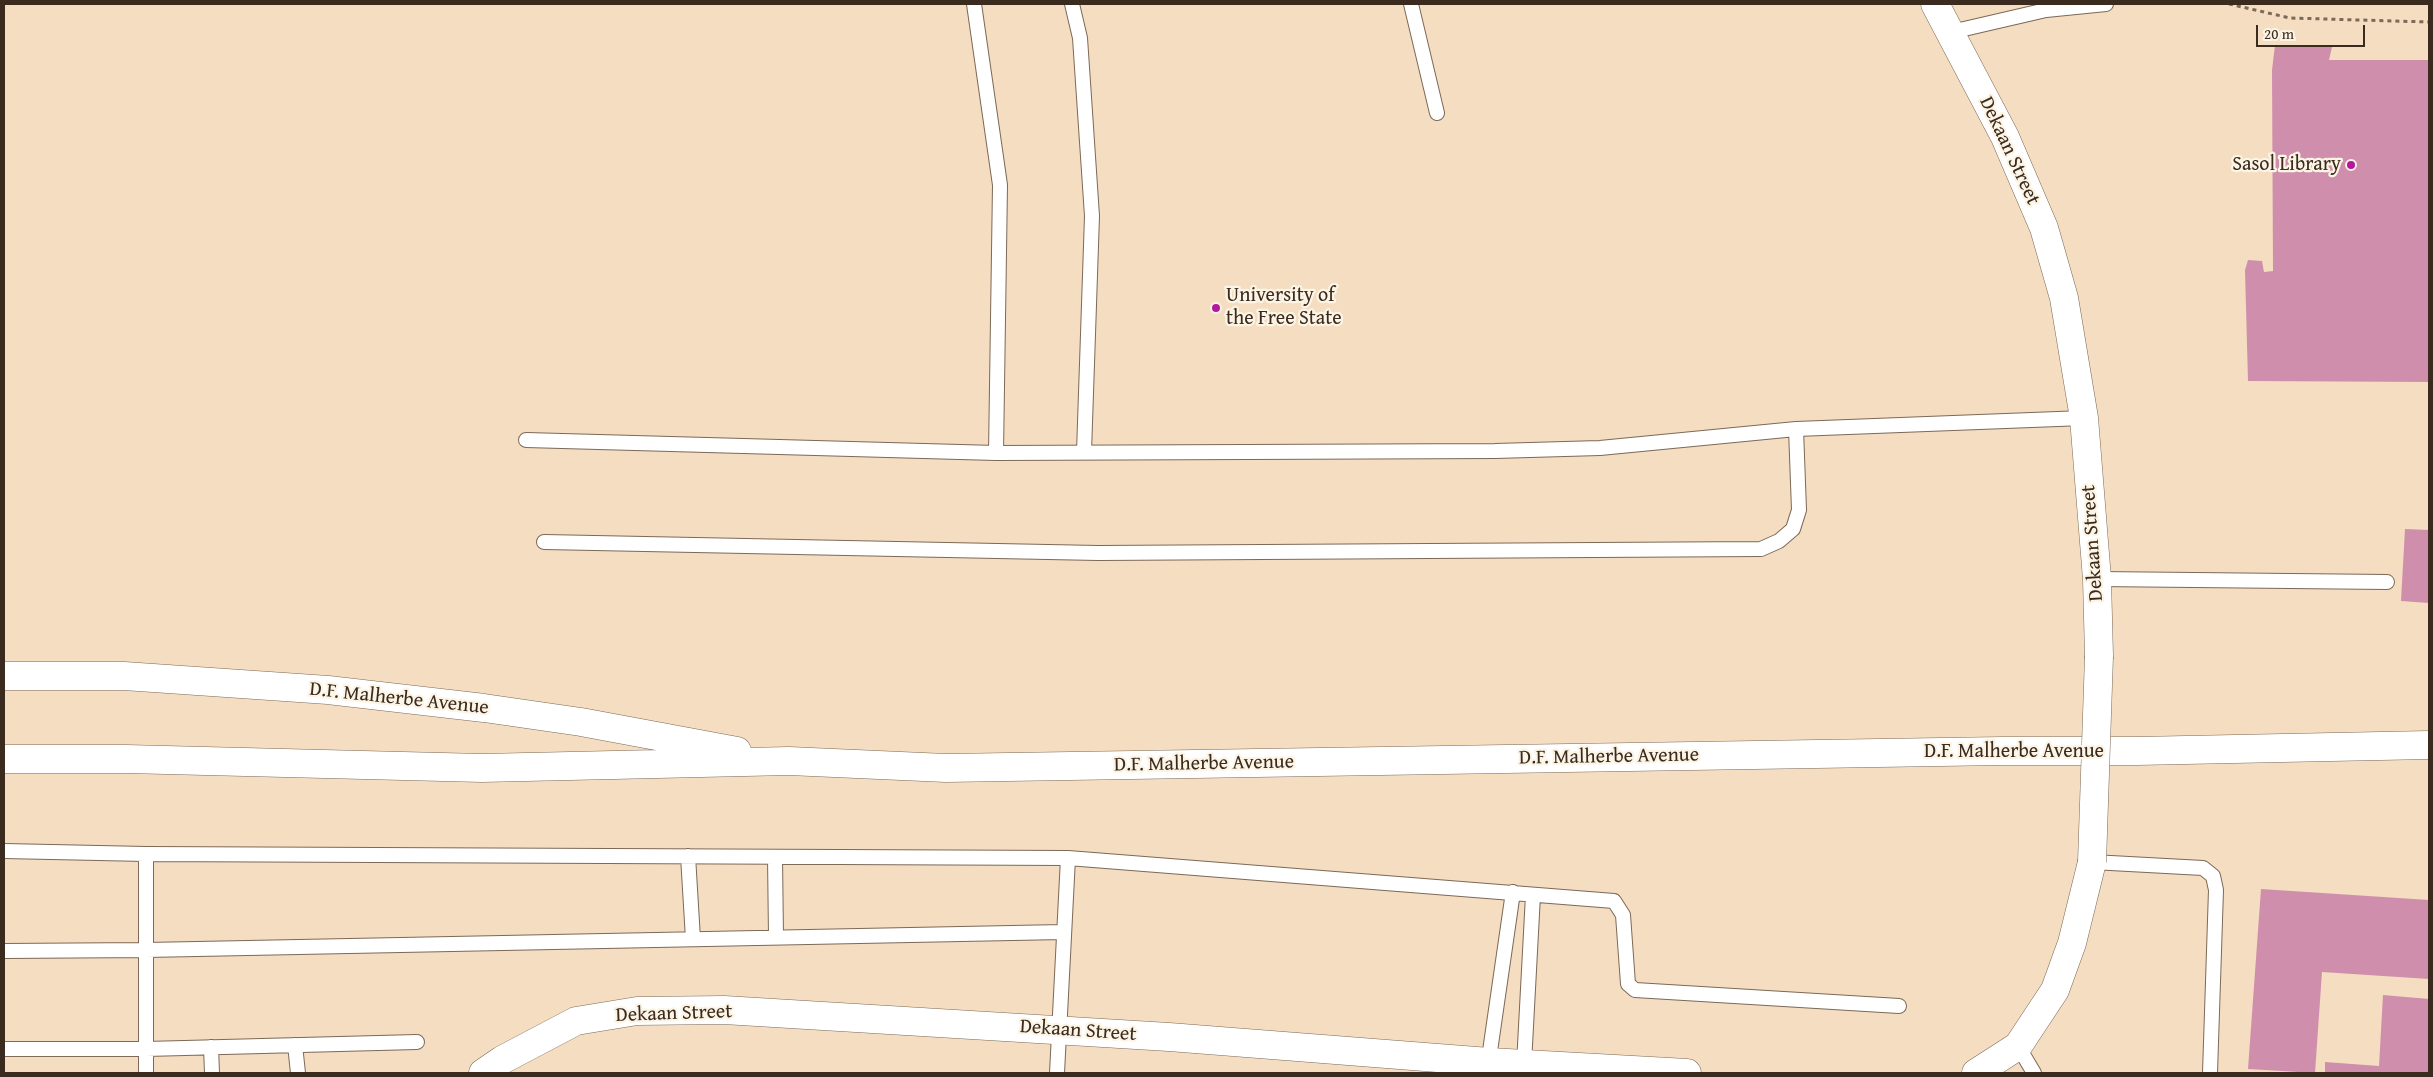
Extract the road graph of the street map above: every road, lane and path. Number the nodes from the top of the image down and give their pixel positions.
1 (974, 4) edge
2 (1072, 4) edge
3 (1410, 4) edge
4 (1935, 4) edge
5 (2106, 4) edge
6 (2229, 4) edge
7 (2429, 22) edge
8 (1951, 32) junction
9 (1437, 113) dead end
10 (2084, 418) junction
11 (1796, 429) junction
12 (526, 440) dead end
13 (1084, 452) junction
14 (996, 453) junction
15 (544, 542) dead end
16 (2097, 579) junction
17 (2387, 582) dead end
18 (4, 676) edge
19 (2429, 745) edge
20 (4, 758) edge
21 (790, 761) junction
22 (4, 851) edge
23 (146, 854) junction
24 (688, 856) junction
25 (775, 857) junction
26 (1068, 858) junction
27 (2092, 862) junction
28 (1513, 892) junction
29 (1533, 895) junction
30 (1063, 932) junction
31 (776, 937) junction
32 (693, 939) junction
33 (146, 950) junction
34 (4, 951) edge
35 (1899, 1006) dead end
36 (1060, 1030) junction
37 (417, 1042) dead end
38 (295, 1045) junction
39 (2018, 1046) junction
40 (211, 1047) junction
41 (4, 1049) edge
42 (146, 1049) junction
43 (1524, 1064) junction
44 (1488, 1068) edge
45 (146, 1073) edge
46 (212, 1073) edge
47 (298, 1073) edge
48 (484, 1073) edge
49 (1057, 1073) edge
50 (1687, 1073) edge
51 (1976, 1073) edge
52 (2034, 1073) edge
53 (2210, 1073) edge

1 - 14 lane
2 - 13 lane
3 - 9 lane
4 - 8 street, Dekaan Street
5 - 8 lane
6 - 7 path
8 - 10 street, Dekaan Street
10 - 11 lane
10 - 16 street, Dekaan Street
11 - 13 lane
11 - 15 lane
12 - 14 lane
13 - 14 lane
16 - 17 lane
16 - 27 street, Dekaan Street, bridge
18 - 21 street, D.F. Malherbe Avenue
19 - 21 street, D.F. Malherbe Avenue
20 - 21 street, D.F. Malherbe Avenue
22 - 23 lane
23 - 24 lane
23 - 33 lane
24 - 25 lane
24 - 32 lane
25 - 26 lane
25 - 31 lane
26 - 28 lane
26 - 30 lane
27 - 39 street, Dekaan Street
27 - 53 lane
28 - 29 lane
28 - 44 lane
29 - 35 lane
29 - 43 lane
30 - 31 lane
30 - 36 lane
31 - 32 lane
32 - 33 lane
33 - 34 lane
33 - 42 lane
36 - 44 street, Dekaan Street
36 - 48 street, Dekaan Street
36 - 49 lane
37 - 38 lane
38 - 40 lane
38 - 47 lane
39 - 51 street, Dekaan Street
39 - 52 lane
40 - 42 lane
40 - 46 lane
41 - 42 lane
42 - 45 lane
43 - 44 street, Dekaan Street
43 - 50 street, Dekaan Street

